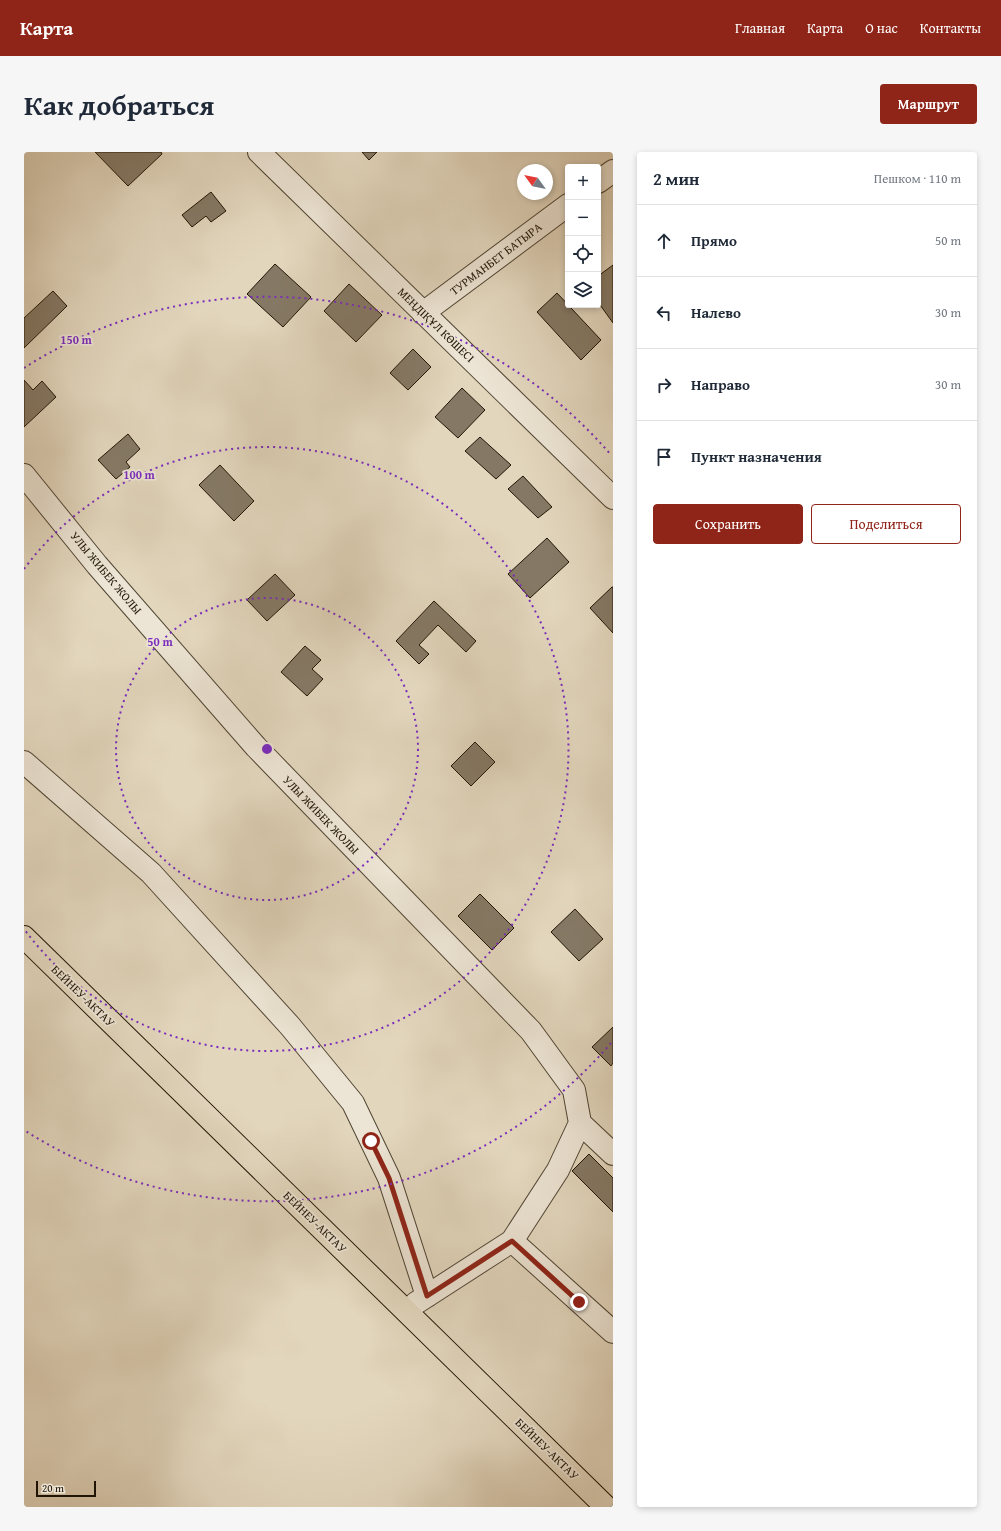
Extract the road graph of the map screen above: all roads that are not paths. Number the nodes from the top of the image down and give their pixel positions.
1 (259, 152) edge
2 (613, 171) edge
3 (601, 180) edge
4 (565, 207) edge
5 (423, 312) junction
6 (24, 475) edge
7 (613, 498) edge
8 (24, 762) edge
9 (24, 938) edge
10 (580, 1122) junction
11 (613, 1154) edge
12 (512, 1241) junction
13 (427, 1296) junction
14 (405, 1310) junction
15 (613, 1332) edge
16 (606, 1507) edge

1 - 5 street, МЕҢДІҚҰЛ КӨШЕСІ
2 - 3 street
4 - 5 street, ТУРМАНБЕТ БАТЫРА
5 - 7 street, МЕҢДІҚҰЛ КӨШЕСІ
6 - 10 street, УЛЫ ЖИБЕК ЖОЛЫ
8 - 13 street
9 - 14 highway, БЕЙНЕУ-АКТАУ
10 - 11 street
10 - 12 street
12 - 13 street
12 - 15 street
13 - 14 street
14 - 16 highway, БЕЙНЕУ-АКТАУ

